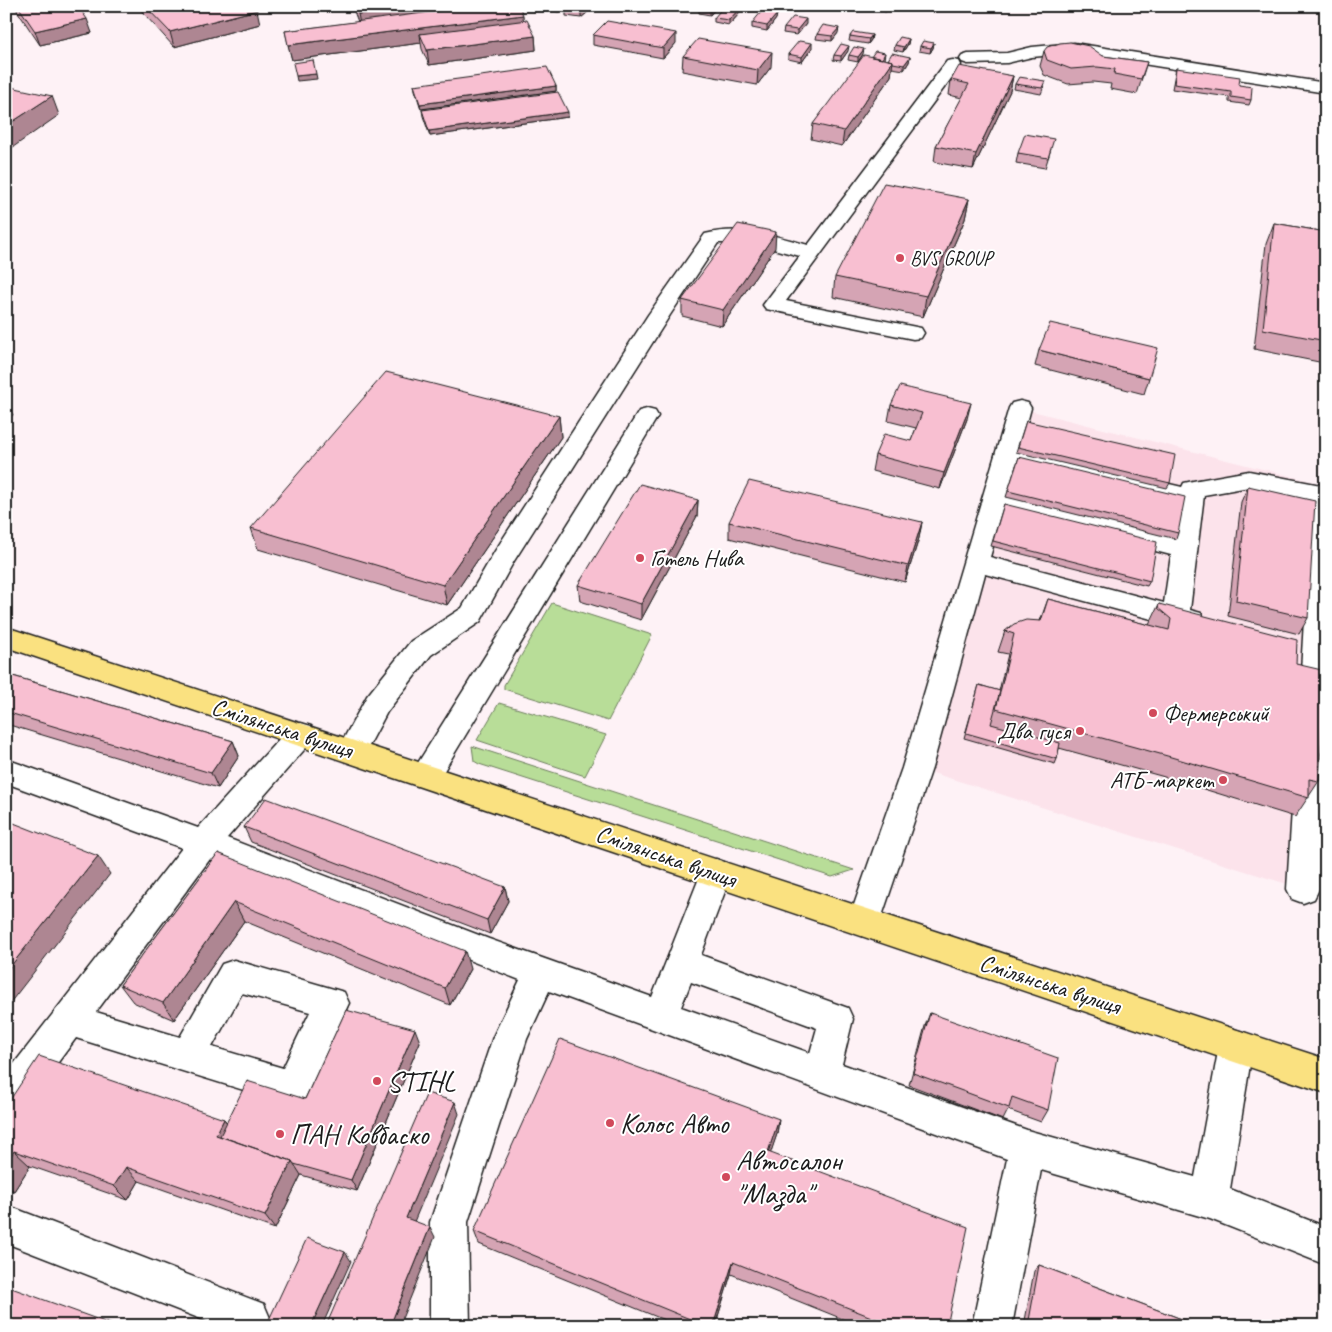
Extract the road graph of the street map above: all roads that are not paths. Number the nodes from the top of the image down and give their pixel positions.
1 (1326, 88) edge
2 (812, 253) junction
3 (913, 333) dead end
4 (1020, 408) dead end
5 (647, 416) dead end
6 (1007, 454) junction
7 (1192, 498) junction
8 (993, 501) junction
9 (1185, 550) junction
10 (976, 562) junction
11 (1176, 616) junction
12 (1213, 625) edge
13 (6, 637) edge
14 (1288, 645) edge
15 (1316, 653) junction
16 (301, 734) junction
17 (352, 751) junction
18 (6, 771) edge
19 (426, 775) junction
20 (204, 843) junction
21 (716, 873) junction
22 (1303, 889) dead end
23 (864, 922) junction
24 (681, 963) junction
25 (540, 973) junction
26 (661, 1016) junction
27 (70, 1020) junction
28 (1236, 1046) junction
29 (188, 1056) dead end
30 (822, 1072) junction
31 (1326, 1076) edge
32 (6, 1103) edge
33 (1026, 1148) junction
34 (1210, 1200) junction
35 (6, 1224) edge
36 (1326, 1246) edge
37 (246, 1326) edge
38 (450, 1326) edge
39 (992, 1326) edge

1 - 2 lane
2 - 3 lane
2 - 17 lane
4 - 6 lane
5 - 19 lane
6 - 7 lane
6 - 8 lane
7 - 9 lane
7 - 15 lane
8 - 9 lane
8 - 10 lane
9 - 11 lane
10 - 11 lane
10 - 23 lane
11 - 12 lane
13 - 16 main road, Смілянська вулиця
14 - 15 lane
15 - 22 lane
16 - 17 main road, Смілянська вулиця
16 - 20 lane
17 - 19 main road, Смілянська вулиця
18 - 20 lane
19 - 21 main road, Смілянська вулиця
20 - 25 lane
20 - 27 lane
21 - 23 main road, Смілянська вулиця
21 - 24 lane
23 - 28 main road, Смілянська вулиця
24 - 26 lane
24 - 30 lane
25 - 26 lane
25 - 38 lane
26 - 30 lane
27 - 29 lane
27 - 32 lane
28 - 31 main road, Смілянська вулиця
28 - 34 lane
30 - 33 lane
33 - 34 lane
33 - 39 lane
34 - 36 lane
35 - 37 lane

